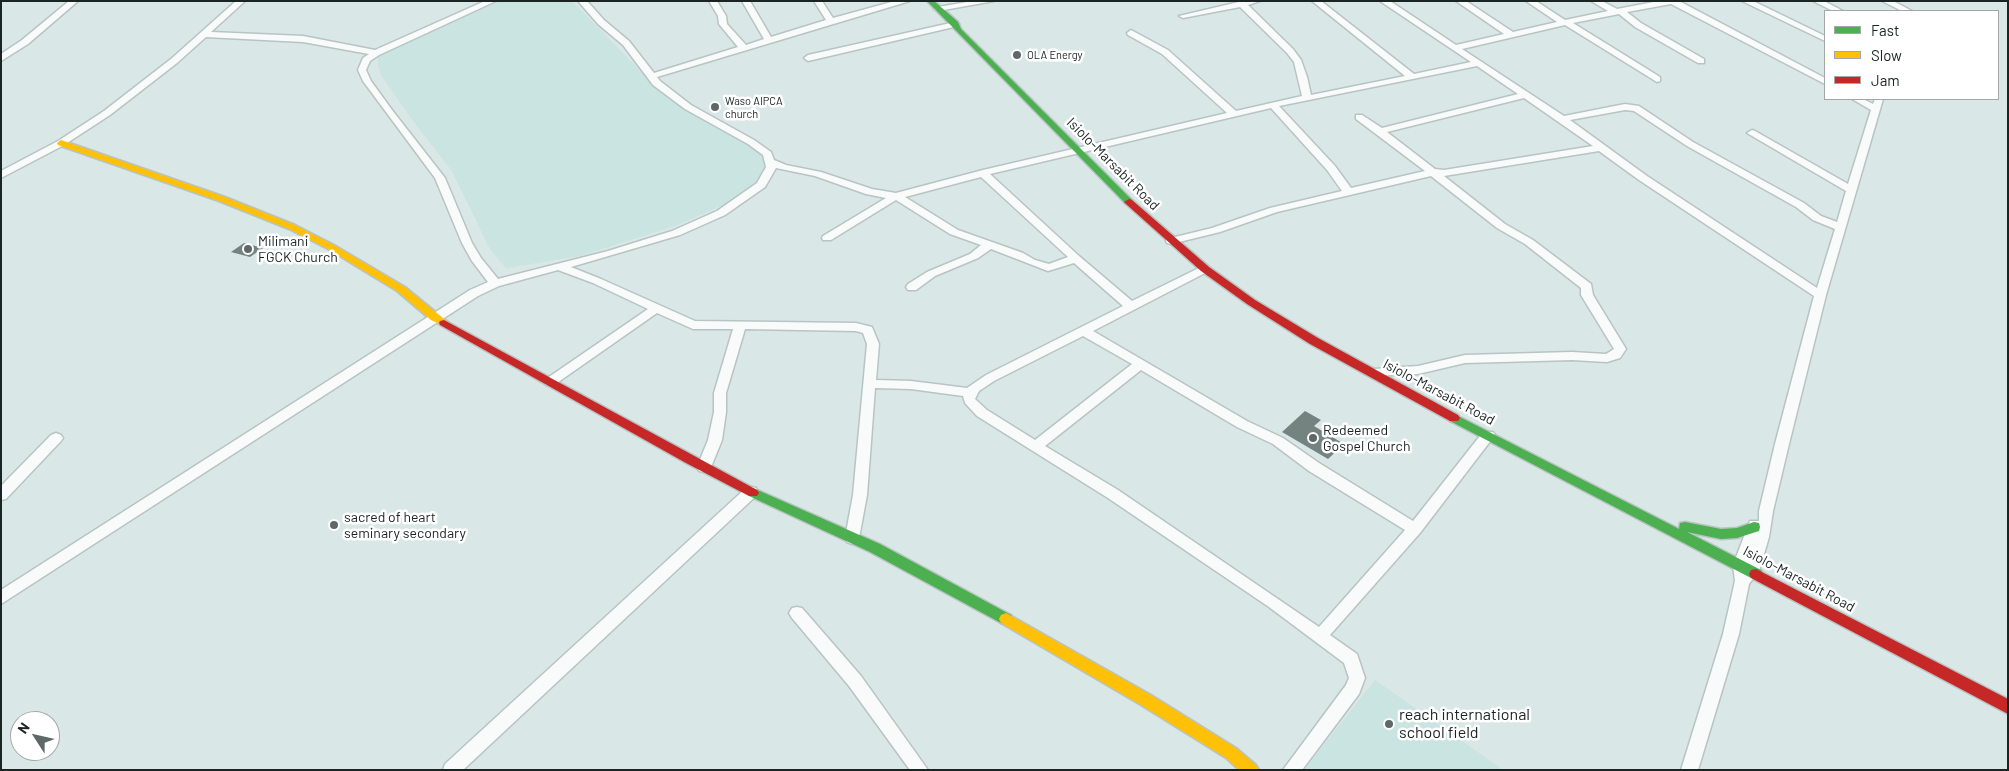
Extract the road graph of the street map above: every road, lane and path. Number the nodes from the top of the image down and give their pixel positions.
1 (74, 1) edge
2 (241, 1) edge
3 (492, 1) edge
4 (582, 1) edge
5 (713, 1) edge
6 (746, 1) edge
7 (818, 1) edge
8 (906, 1) edge
9 (990, 1) edge
10 (1256, 1) edge
11 (1316, 1) edge
12 (1384, 1) edge
13 (1460, 1) edge
14 (1530, 1) edge
15 (1595, 1) edge
16 (1672, 1) edge
17 (1746, 1) edge
18 (1817, 1) edge
19 (1886, 1) edge
20 (1242, 4) junction
21 (934, 5) edge
22 (1837, 10) edge
23 (1906, 10) edge
24 (1618, 12) junction
25 (1183, 16) dead end
26 (831, 22) junction
27 (1564, 22) junction
28 (956, 24) junction
29 (1131, 33) dead end
30 (203, 34) junction
31 (1512, 35) junction
32 (1824, 39) edge
33 (769, 41) junction
34 (744, 48) junction
35 (1453, 48) junction
36 (376, 53) junction
37 (1, 58) edge
38 (808, 58) dead end
39 (1701, 61) dead end
40 (1476, 64) junction
41 (652, 76) junction
42 (1412, 77) junction
43 (1657, 79) dead end
44 (1824, 80) edge
45 (1524, 95) junction
46 (1307, 99) junction
47 (1862, 100) edge
48 (1878, 104) edge
49 (1272, 105) junction
50 (1234, 114) junction
51 (1359, 117) dead end
52 (1562, 119) junction
53 (1380, 131) junction
54 (1752, 133) dead end
55 (61, 143) junction
56 (1599, 148) junction
57 (1076, 150) junction
58 (771, 162) junction
59 (1432, 172) junction
60 (983, 173) junction
61 (1, 175) edge
62 (1851, 190) junction
63 (1348, 191) junction
64 (896, 196) junction
65 (1840, 227) junction
66 (827, 238) dead end
67 (1171, 241) junction
68 (989, 245) junction
69 (1075, 258) junction
70 (560, 267) junction
71 (1205, 269) junction
72 (495, 283) junction
73 (912, 287) dead end
74 (1820, 296) junction
75 (1131, 306) junction
76 (655, 308) junction
77 (435, 318) junction
78 (740, 325) junction
79 (1083, 330) junction
80 (1140, 364) junction
81 (1372, 374) junction
82 (550, 382) junction
83 (869, 384) junction
84 (970, 393) junction
85 (1488, 435) junction
86 (56, 438) dead end
87 (1036, 446) junction
88 (704, 467) junction
89 (751, 492) junction
90 (1, 495) edge
91 (1766, 511) junction
92 (1648, 517) junction
93 (1754, 527) junction
94 (1415, 529) junction
95 (852, 538) junction
96 (1744, 572) junction
97 (1, 598) edge
98 (797, 613) dead end
99 (1320, 636) junction
100 (2008, 706) edge
101 (451, 770) edge
102 (920, 770) edge
103 (1251, 770) edge
104 (1291, 770) edge
105 (1688, 770) edge

1 - 37 street
2 - 30 street
3 - 36 street
4 - 41 street
5 - 34 street
6 - 33 street
7 - 26 street
8 - 26 street
9 - 21 street
10 - 20 street
11 - 42 street
12 - 35 street
13 - 31 street
14 - 27 street
15 - 24 street
16 - 24 street
16 - 44 street
17 - 32 street
18 - 22 street
19 - 23 street
20 - 25 street
20 - 46 street
21 - 28 main road, Isiolo-Marsabit Road
24 - 27 street
24 - 39 street
26 - 33 street
27 - 31 street
27 - 43 street
28 - 38 street
28 - 57 main road, Isiolo-Marsabit Road
29 - 50 street
30 - 36 street
30 - 55 street
31 - 35 street
33 - 34 street
34 - 41 street
35 - 40 street
36 - 72 street
40 - 42 street
40 - 45 street
41 - 58 street
42 - 46 street
45 - 52 street
45 - 53 street
46 - 49 street
47 - 48 street
48 - 62 street
49 - 50 street
49 - 63 street
50 - 57 street
51 - 53 street
52 - 56 street
52 - 65 street
53 - 59 street
54 - 62 street
55 - 61 street
55 - 77 main road
56 - 59 street
56 - 74 street
57 - 60 street
57 - 67 main road, Isiolo-Marsabit Road
58 - 64 street
58 - 70 street
59 - 63 street
59 - 81 street
60 - 64 street
60 - 69 street
62 - 65 street
63 - 67 street
64 - 66 street
64 - 68 street
65 - 74 street
67 - 71 main road, Isiolo-Marsabit Road
68 - 69 street
68 - 73 street
69 - 75 street
70 - 72 street
70 - 76 street
71 - 75 street
71 - 81 main road, Isiolo-Marsabit Road
72 - 77 street
74 - 91 street
75 - 79 street
76 - 78 street
76 - 82 street
77 - 82 main road
77 - 97 street
78 - 83 street
78 - 88 street
79 - 80 street
79 - 84 street
80 - 87 street
80 - 94 street
81 - 85 main road, Isiolo-Marsabit Road
82 - 88 main road
83 - 84 street
83 - 95 street
84 - 87 street
85 - 92 main road, Isiolo-Marsabit Road
85 - 94 street
86 - 90 street
87 - 99 street
88 - 89 main road
89 - 95 main road
89 - 101 street
91 - 93 street
91 - 96 street
92 - 93 main road
92 - 96 main road, Isiolo-Marsabit Road
93 - 96 street
94 - 99 street
95 - 103 main road
96 - 100 main road, Isiolo-Marsabit Road
96 - 105 street
98 - 102 street
99 - 104 street

